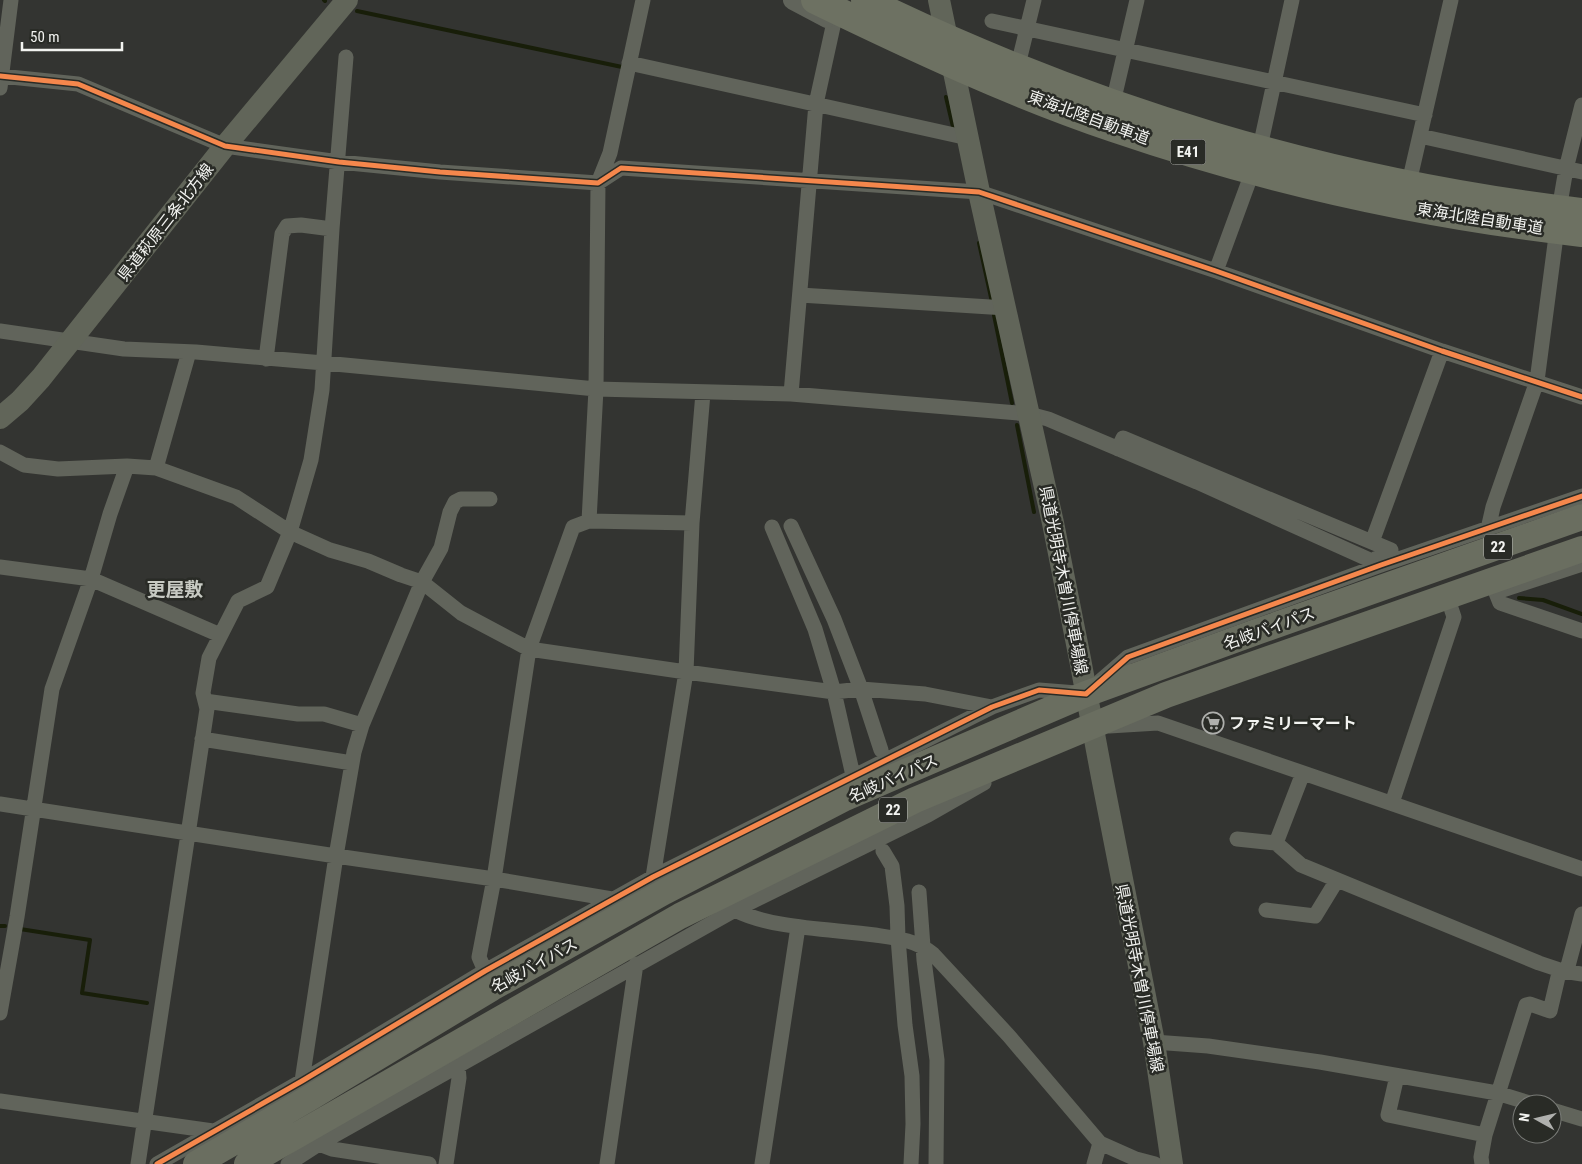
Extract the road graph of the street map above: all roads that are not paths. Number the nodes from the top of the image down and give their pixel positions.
1 (11, 0) edge
2 (347, 0) edge
3 (643, 0) edge
4 (793, 0) edge
5 (815, 0) edge
6 (865, 0) edge
7 (888, 0) edge
8 (939, 0) edge
9 (1034, 0) edge
10 (1137, 0) edge
11 (1292, 0) edge
12 (1451, 0) edge
13 (992, 21) dead end
14 (834, 22) junction
15 (944, 26) junction
16 (1027, 28) junction
17 (1126, 50) junction
18 (346, 57) dead end
19 (1020, 57) junction
20 (629, 63) junction
21 (955, 78) junction
22 (0, 80) edge
23 (1274, 82) junction
24 (1115, 94) junction
25 (816, 104) junction
26 (1582, 105) edge
27 (1425, 115) junction
28 (1420, 136) junction
29 (968, 138) junction
30 (1262, 138) junction
31 (225, 146) junction
32 (339, 162) junction
33 (1566, 169) junction
34 (1582, 172) edge
35 (1411, 174) junction
36 (809, 180) junction
37 (1248, 181) junction
38 (598, 183) junction
39 (979, 192) junction
40 (1582, 201) edge
41 (1572, 205) edge
42 (332, 228) junction
43 (1582, 233) edge
44 (1555, 240) junction
45 (1582, 243) edge
46 (1216, 271) junction
47 (800, 295) junction
48 (1006, 308) junction
49 (0, 331) edge
50 (70, 342) junction
51 (1442, 351) junction
52 (189, 352) junction
53 (266, 359) junction
54 (324, 363) junction
55 (1537, 381) junction
56 (596, 389) junction
57 (702, 393) junction
58 (791, 394) junction
59 (1582, 397) edge
60 (1029, 414) junction
61 (0, 418) edge
62 (1118, 449) junction
63 (0, 452) edge
64 (127, 466) junction
65 (156, 468) junction
66 (1582, 496) edge
67 (490, 499) dead end
68 (1582, 518) edge
69 (589, 521) junction
70 (692, 523) junction
71 (791, 526) dead end
72 (772, 527) dead end
73 (1488, 529) junction
74 (290, 532) junction
75 (1372, 542) junction
76 (1582, 549) edge
77 (1377, 562) junction
78 (1582, 564) edge
79 (0, 568) edge
80 (91, 579) junction
81 (422, 582) junction
82 (1496, 593) junction
83 (1451, 608) junction
84 (1409, 609) junction
85 (1582, 631) edge
86 (220, 635) junction
87 (529, 649) junction
88 (686, 672) junction
89 (861, 689) junction
90 (834, 692) junction
91 (1086, 694) junction
92 (205, 702) junction
93 (992, 707) junction
94 (362, 725) junction
95 (1092, 726) junction
96 (202, 739) junction
97 (1057, 741) junction
98 (881, 750) dead end
99 (352, 763) junction
100 (852, 771) dead end
101 (1303, 773) junction
102 (1392, 802) junction
103 (0, 804) edge
104 (34, 809) junction
105 (188, 833) junction
106 (1237, 840) dead end
107 (1276, 843) junction
108 (883, 851) dead end
109 (336, 856) junction
110 (1582, 869) edge
111 (653, 876) junction
112 (494, 879) junction
113 (1337, 880) junction
114 (919, 892) dead end
115 (612, 899) junction
116 (735, 910) junction
117 (1266, 910) dead end
118 (1582, 914) edge
119 (798, 927) junction
120 (898, 938) junction
121 (923, 946) junction
122 (636, 964) junction
123 (485, 971) junction
124 (1563, 971) junction
125 (1582, 974) edge
126 (0, 1014) edge
127 (1154, 1042) junction
128 (458, 1066) junction
129 (1397, 1076) junction
130 (302, 1081) junction
131 (1497, 1093) junction
132 (1512, 1098) edge
133 (0, 1101) edge
134 (1562, 1113) edge
135 (1582, 1119) edge
136 (144, 1120) junction
137 (214, 1131) junction
138 (1485, 1135) junction
139 (1100, 1143) junction
140 (319, 1144) junction
141 (291, 1163) edge
142 (138, 1164) edge
143 (157, 1164) edge
144 (196, 1164) edge
145 (248, 1164) edge
146 (430, 1164) edge
147 (446, 1164) edge
148 (607, 1164) edge
149 (762, 1164) edge
150 (911, 1164) edge
151 (936, 1164) edge
152 (1094, 1164) edge
153 (1155, 1164) edge
154 (1172, 1164) edge
155 (1482, 1164) edge

1 - 22 street
2 - 31 main road, 県道萩原三条北方線
3 - 20 street
4 - 14 street
5 - 43 highway, 東海北陸自動車道 / E41, bridge
6 - 41 highway, 東海北陸自動車道 / E41, bridge
7 - 15 street
8 - 15 main road, 県道光明寺木曽川停車場線
9 - 16 street
10 - 17 street
11 - 23 street
12 - 27 street
13 - 16 street
14 - 21 street
14 - 25 street
15 - 19 street
15 - 21 main road, 県道光明寺木曽川停車場線
16 - 17 street
16 - 19 street
17 - 23 street
17 - 24 street
18 - 32 street
19 - 24 street
20 - 25 street
20 - 38 street
21 - 29 main road, 県道光明寺木曽川停車場線
21 - 37 street
22 - 31 street
23 - 27 street
23 - 30 street
24 - 30 street
25 - 29 street
25 - 36 street
26 - 33 street
27 - 28 street
28 - 33 street
28 - 35 street
29 - 39 main road, 県道光明寺木曽川停車場線
30 - 35 street
30 - 37 street
31 - 32 street
31 - 50 main road, 県道萩原三条北方線
32 - 38 street
32 - 42 street
33 - 34 street
33 - 41 street
35 - 41 street
36 - 38 street
36 - 39 street
36 - 47 street
37 - 44 street
37 - 46 street
38 - 56 street
39 - 46 street
39 - 48 main road, 県道光明寺木曽川停車場線
40 - 41 street
41 - 44 street
42 - 53 street
42 - 54 street
44 - 45 street
44 - 55 street
46 - 51 street
47 - 48 street
47 - 58 street
48 - 60 main road, 県道光明寺木曽川停車場線
49 - 50 street
50 - 52 street
50 - 61 main road, 県道萩原三条北方線
51 - 55 street
51 - 75 street
52 - 53 street
52 - 65 street
53 - 54 street
54 - 56 street
54 - 74 street
55 - 59 street
55 - 73 street
56 - 57 street
56 - 69 street
57 - 58 street
57 - 70 street
58 - 60 street
60 - 62 street
60 - 91 main road, 県道光明寺木曽川停車場線
62 - 75 street
62 - 77 street
63 - 64 street
64 - 65 street
64 - 80 street
65 - 74 street
66 - 73 street
67 - 81 street
68 - 91 highway, 名岐バイパス / 22
69 - 70 street
69 - 87 street
70 - 88 street
71 - 89 street
72 - 90 street
73 - 77 street
74 - 81 street
74 - 86 street
75 - 77 street
76 - 84 highway, 名岐バイパス / 22
77 - 91 street
78 - 82 street
79 - 80 street
80 - 86 street
80 - 104 street
81 - 87 street
81 - 94 street
82 - 83 street
82 - 85 street
83 - 84 street
83 - 102 street
84 - 95 highway, 名岐バイパス / 22
86 - 92 street
87 - 88 street
87 - 112 street
88 - 90 street
88 - 111 street
89 - 90 street
89 - 93 street
89 - 98 street
90 - 100 street
91 - 93 street
91 - 95 main road, 県道光明寺木曽川停車場線
91 - 144 highway, 名岐バイパス / 22
92 - 94 street
92 - 96 street
93 - 111 street
94 - 99 street
95 - 97 highway, 名岐バイパス / 22
95 - 101 street
95 - 127 main road, 県道光明寺木曽川停車場線
96 - 99 street
96 - 105 street
97 - 116 street
97 - 145 highway, 名岐バイパス / 22
99 - 109 street
101 - 102 street
101 - 107 street
102 - 110 street
103 - 104 street
104 - 105 street
104 - 126 street
105 - 109 street
105 - 136 street
106 - 107 street
107 - 113 street
108 - 120 street
109 - 112 street
109 - 130 street
111 - 115 street
112 - 115 street
112 - 123 street
113 - 117 street
113 - 124 street
114 - 121 street
115 - 123 street
116 - 119 street
116 - 122 street
118 - 124 street
119 - 120 street
119 - 149 street
120 - 121 street
120 - 150 street
121 - 139 street
121 - 151 street
122 - 128 street
122 - 148 street
123 - 130 street
124 - 125 street
124 - 131 street
127 - 129 street
127 - 154 main road, 県道光明寺木曽川停車場線
128 - 140 street
128 - 147 street
129 - 131 street
129 - 138 street
130 - 137 street
131 - 132 street
131 - 138 street
133 - 136 street
134 - 135 street
136 - 137 street
136 - 142 street
137 - 143 street
138 - 155 street
139 - 152 street
139 - 153 street
140 - 141 street
140 - 146 street

